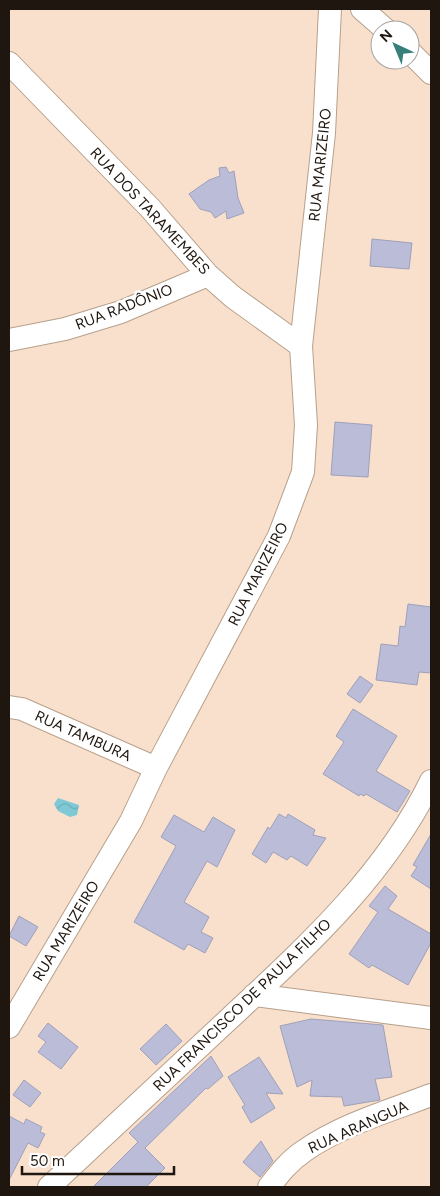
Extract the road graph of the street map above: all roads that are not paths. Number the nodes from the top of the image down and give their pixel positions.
1 (330, 9) edge
2 (362, 9) edge
3 (375, 20) edge
4 (420, 62) edge
5 (9, 64) edge
6 (431, 73) edge
7 (208, 275) junction
8 (9, 340) edge
9 (301, 346) junction
10 (9, 708) edge
11 (156, 768) junction
12 (431, 781) edge
13 (254, 995) junction
14 (431, 1018) edge
15 (9, 1027) edge
16 (431, 1095) edge
17 (49, 1187) edge
18 (269, 1187) edge

1 - 9 street, RUA MARIZEIRO
2 - 3 street
4 - 6 street
5 - 7 street, RUA DOS TARAMEMBES
7 - 8 street, RUA RADÔNIO
7 - 9 street, RUA DOS TARAMEMBES
9 - 11 street, RUA MARIZEIRO
10 - 11 street, RUA TAMBURA
11 - 15 street, RUA MARIZEIRO
12 - 13 street, RUA FRANCISCO DE PAULA FILHO
13 - 14 street
13 - 17 street, RUA FRANCISCO DE PAULA FILHO
16 - 18 street, RUA ARANGUA

